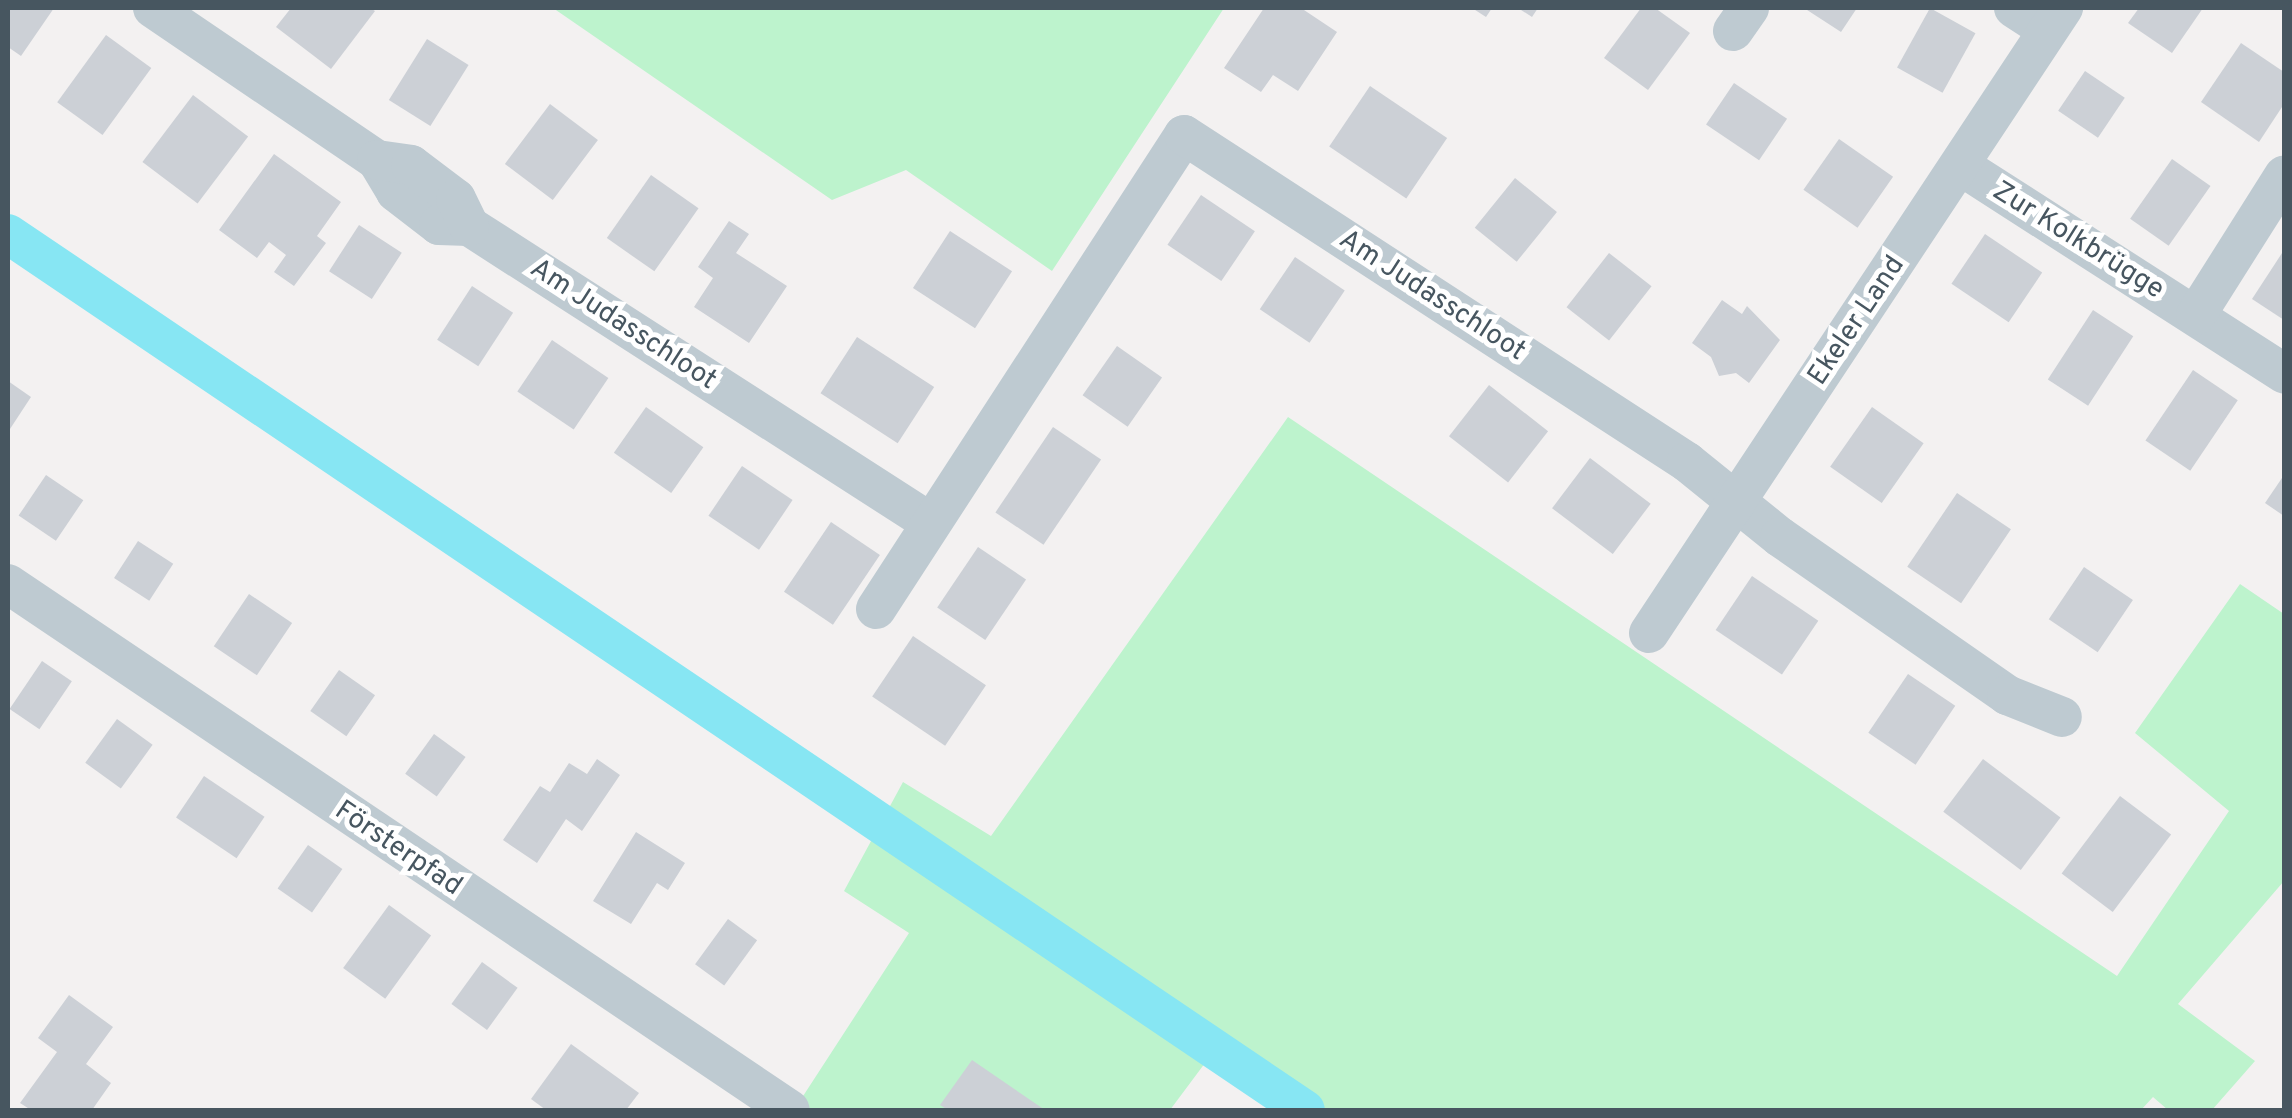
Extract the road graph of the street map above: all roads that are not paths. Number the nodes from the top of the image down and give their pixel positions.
1 (153, 8) edge
2 (2014, 8) edge
3 (2055, 19) edge
4 (1961, 166) junction
5 (2284, 176) edge
6 (2196, 315) junction
7 (2284, 373) edge
8 (1736, 501) junction
9 (928, 521) junction
10 (8, 584) edge
11 (876, 609) dead end
12 (1649, 633) dead end
13 (2062, 716) dead end
14 (790, 1110) edge

1 - 9 street, Am Judasschloot
2 - 3 street
3 - 4 street, Ekeler Land
4 - 6 street, Zur Kolkbrügge
4 - 8 street, Ekeler Land
5 - 6 street
6 - 7 street, Zur Kolkbrügge
8 - 9 street, Am Judasschloot
8 - 12 street, Ekeler Land
8 - 13 street, Am Judasschloot
9 - 11 street, Am Judasschloot
10 - 14 street, Försterpfad

